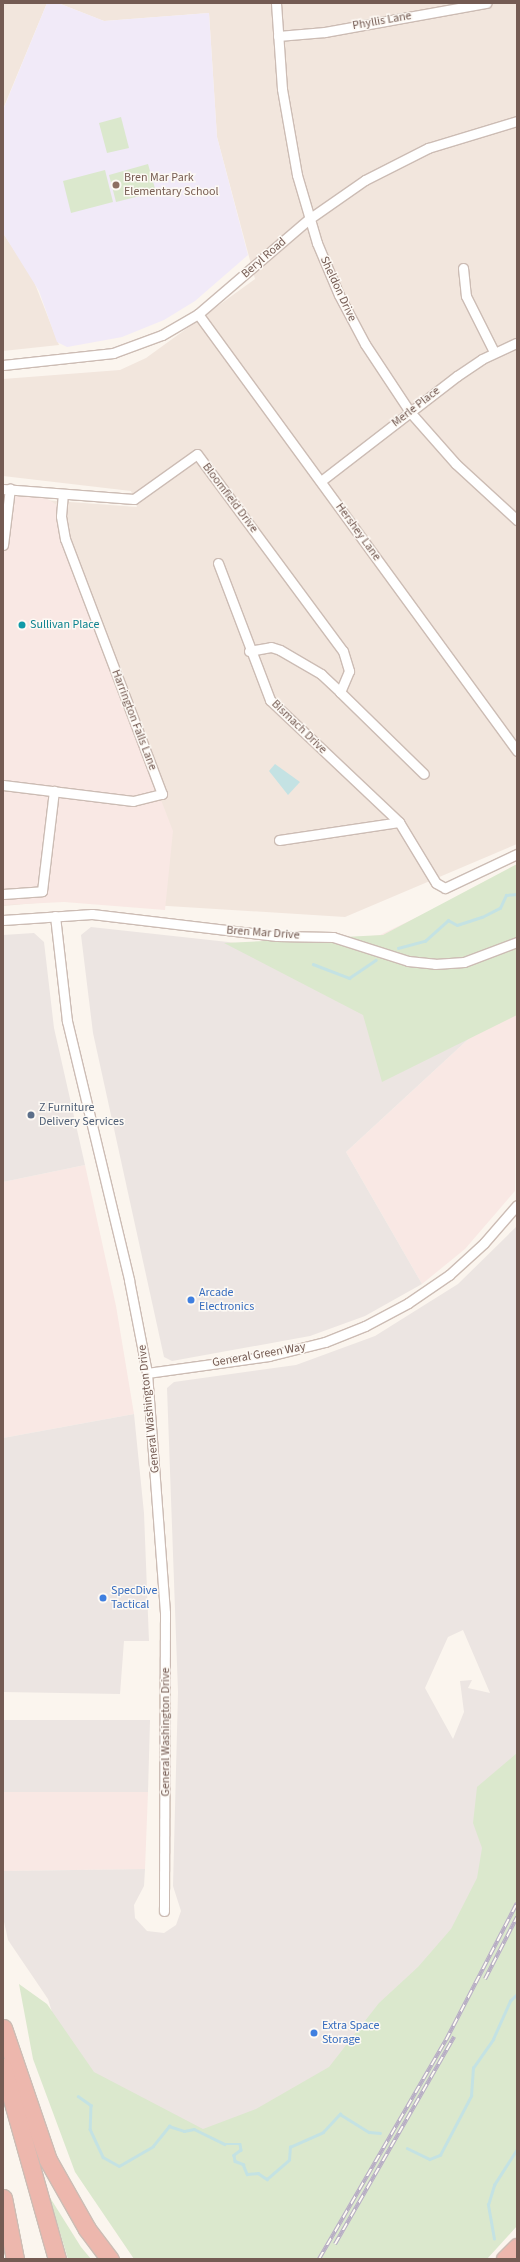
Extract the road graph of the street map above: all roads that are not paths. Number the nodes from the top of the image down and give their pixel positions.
1 (276, 3) edge
2 (486, 3) edge
3 (278, 36) junction
4 (517, 121) edge
5 (309, 219) junction
6 (463, 268) dead end
7 (198, 314) junction
8 (517, 343) edge
9 (494, 352) junction
10 (3, 365) edge
11 (410, 412) junction
12 (321, 481) junction
13 (5, 487) edge
14 (63, 494) junction
15 (517, 520) edge
16 (3, 545) edge
17 (218, 563) dead end
18 (249, 651) junction
19 (340, 692) junction
20 (517, 751) edge
21 (424, 774) dead end
22 (3, 785) edge
23 (54, 791) junction
24 (399, 822) junction
25 (279, 840) dead end
26 (517, 854) edge
27 (3, 894) edge
28 (55, 916) junction
29 (3, 920) edge
30 (517, 942) edge
31 (517, 1206) edge
32 (147, 1373) junction
33 (164, 1911) dead end
34 (3, 2028) edge
35 (3, 2067) edge
36 (55, 2174) junction
37 (3, 2198) edge
38 (517, 2247) edge
39 (17, 2259) edge
40 (57, 2259) edge
41 (100, 2259) edge
42 (110, 2259) edge
43 (505, 2259) edge

1 - 3 street, Sheldon Drive
2 - 3 street, Phyllis Lane
3 - 5 street, Sheldon Drive
4 - 5 street, Beryl Road
5 - 7 street, Beryl Road
5 - 11 street, Sheldon Drive
6 - 9 street
7 - 10 street, Beryl Road
7 - 12 street, Hershey Lane
8 - 9 street, Merle Place
9 - 11 street, Merle Place
11 - 12 street, Merle Place
11 - 15 street, Sheldon Drive
12 - 20 street, Hershey Lane
13 - 14 street, Bloomfield Drive
13 - 16 street
14 - 19 street, Bloomfield Drive
14 - 23 street, Harrington Falls Lane
17 - 18 street, Bismach Drive
18 - 19 street
18 - 24 street, Bismach Drive
19 - 21 street
22 - 23 street, Harrington Falls Lane
23 - 27 street
24 - 25 street
24 - 26 street, Bismach Drive
28 - 29 street, Bren Mar Drive
28 - 30 street, Bren Mar Drive
28 - 32 street, General Washington Drive
31 - 32 street, General Green Way
32 - 33 street, General Washington Drive
34 - 36 highway
35 - 40 highway
36 - 41 highway
36 - 42 highway
37 - 39 highway
38 - 43 highway

